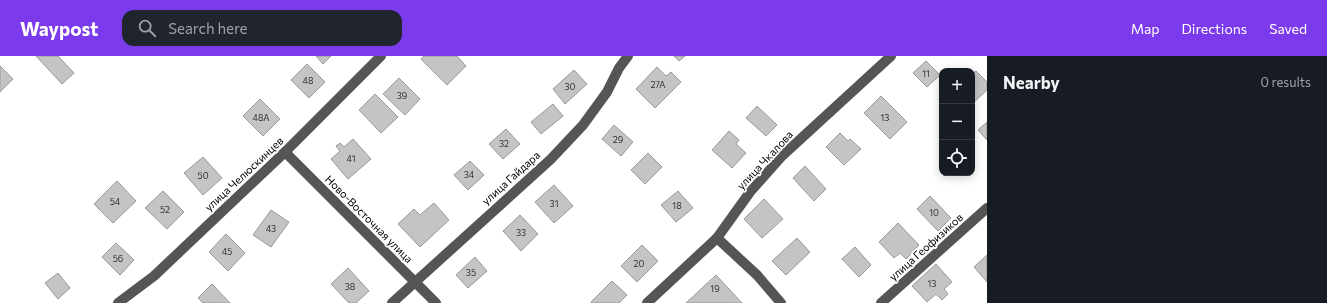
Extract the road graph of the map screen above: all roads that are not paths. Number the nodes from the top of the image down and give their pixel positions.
1 (381, 56) edge
2 (628, 56) edge
3 (891, 56) edge
4 (285, 152) junction
5 (987, 208) edge
6 (717, 238) junction
7 (416, 282) junction
8 (118, 303) edge
9 (392, 303) edge
10 (436, 303) edge
11 (647, 303) edge
12 (781, 303) edge
13 (881, 303) edge

1 - 4 street, улица Челюскинцев
2 - 7 street, улица Гайдара
3 - 6 street, улица Чкалова
4 - 7 street, Ново-Восточная улица
4 - 8 street, улица Челюскинцев
5 - 13 street, улица Геофизиков
6 - 11 street, улица Чкалова
6 - 12 street
7 - 9 street, улица Гайдара
7 - 10 street, Ново-Восточная улица

